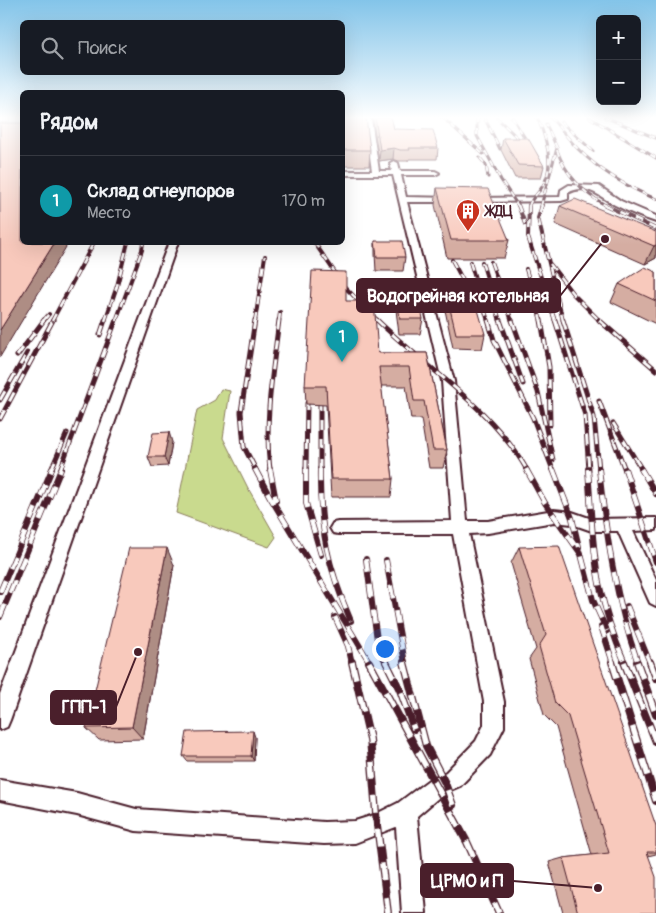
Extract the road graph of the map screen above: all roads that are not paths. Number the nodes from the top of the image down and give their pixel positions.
1 (374, 160) edge
2 (394, 167) junction
3 (345, 173) edge
4 (376, 173) junction
5 (435, 173) dead end
6 (402, 199) junction
7 (459, 200) edge
8 (469, 200) edge
9 (656, 219) edge
10 (173, 245) edge
11 (656, 524) edge
12 (623, 525) junction
13 (338, 528) dead end
14 (460, 528) junction
15 (656, 598) edge
16 (0, 720) edge
17 (0, 790) edge
18 (406, 811) junction
19 (414, 913) edge

1 - 4 street
2 - 4 street
2 - 5 street
2 - 6 street
3 - 4 street
6 - 7 street
6 - 14 street
8 - 9 street
10 - 16 street
11 - 12 street
12 - 14 street
12 - 15 street
13 - 14 street
14 - 18 street
17 - 18 street
18 - 19 street

